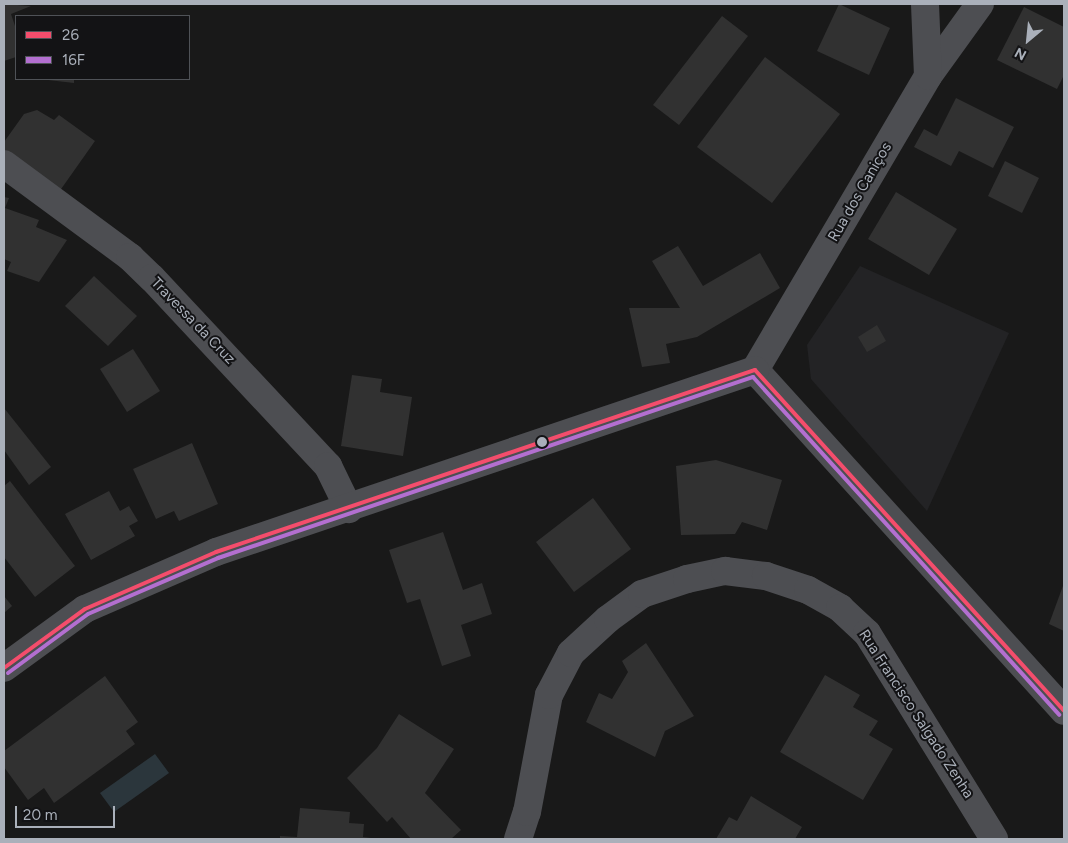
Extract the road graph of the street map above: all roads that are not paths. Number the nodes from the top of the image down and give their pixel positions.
1 (925, 4) edge
2 (980, 4) edge
3 (928, 76) junction
4 (4, 164) edge
5 (755, 370) junction
6 (349, 509) junction
7 (4, 668) edge
8 (1064, 711) edge
9 (518, 839) edge
10 (994, 839) edge

1 - 3 street
2 - 3 street, Rua dos Caniços
3 - 5 street, Rua dos Caniços
4 - 6 street, Travessa da Cruz
5 - 6 street
5 - 8 street
6 - 7 street
9 - 10 street, Rua Francisco Salgado Zenha

